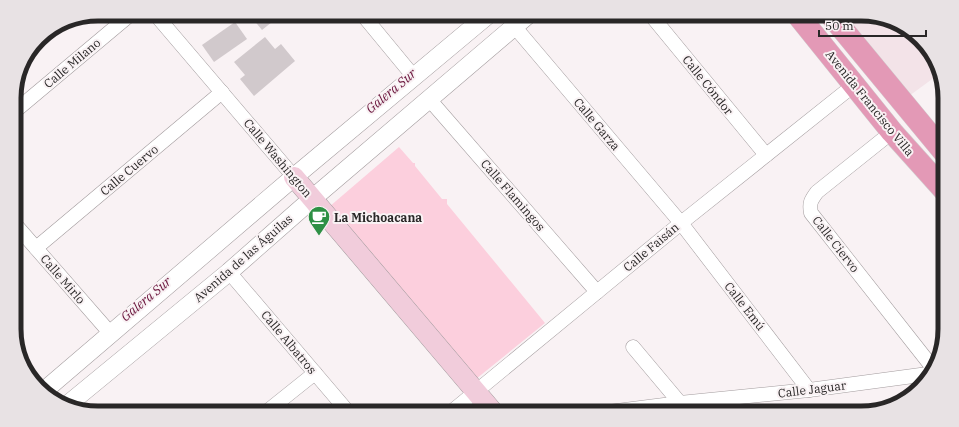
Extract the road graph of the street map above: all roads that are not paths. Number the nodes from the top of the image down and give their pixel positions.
1 (123, 21) edge
2 (161, 21) edge
3 (368, 21) edge
4 (481, 21) edge
5 (520, 21) edge
6 (656, 21) edge
7 (803, 21) edge
8 (836, 21) edge
9 (514, 26) junction
10 (414, 77) junction
11 (854, 85) junction
12 (222, 92) junction
13 (429, 99) junction
14 (21, 106) edge
15 (892, 132) junction
16 (938, 145) edge
17 (766, 155) junction
18 (294, 177) junction
19 (938, 183) edge
20 (312, 199) junction
21 (681, 223) junction
22 (21, 231) edge
23 (36, 248) junction
24 (229, 272) junction
25 (598, 292) junction
26 (111, 334) junction
27 (634, 347) dead end
28 (930, 364) edge
29 (315, 373) junction
30 (923, 375) edge
31 (48, 387) edge
32 (809, 390) junction
33 (476, 392) junction
34 (72, 401) edge
35 (680, 403) junction
36 (274, 406) edge
37 (343, 406) edge
38 (459, 406) edge
39 (488, 406) edge
40 (656, 406) edge

1 - 14 street, Calle Milano
2 - 12 street, Calle Washington
3 - 10 street
4 - 10 street
5 - 9 street, Avenida de las Águilas
6 - 17 street, Calle Cóndor
7 - 11 main road, Avenida Francisco Villa
8 - 16 main road, Avenida Francisco Villa
9 - 13 street, Avenida de las Águilas
9 - 21 street, Calle Garza
10 - 18 street
11 - 15 main road, Avenida Francisco Villa
11 - 17 street, Calle Faisán
12 - 18 street, Calle Washington
12 - 23 street, Calle Cuervo
13 - 20 street, Avenida de las Águilas
13 - 25 street, Calle Flamingos
15 - 19 main road, Avenida Francisco Villa
15 - 28 street, Calle Ciervo
17 - 21 street, Calle Faisán
18 - 20 main road, Calle Washington
18 - 26 street
20 - 24 street, Avenida de las Águilas
20 - 33 main road, Calle Washington
21 - 25 street, Calle Faisán
21 - 32 street, Calle Emú
22 - 23 street, Calle Mirlo
23 - 26 street, Calle Mirlo
24 - 29 street, Calle Albatros
24 - 34 street, Avenida de las Águilas
25 - 33 street, Calle Faisán
26 - 31 street
27 - 35 street
29 - 36 street
29 - 37 street, Calle Albatros
30 - 32 street, Calle Jaguar
32 - 35 street, Calle Jaguar
33 - 38 street, Calle Faisán
33 - 39 main road, Calle Washington
35 - 40 street, Calle Jaguar

